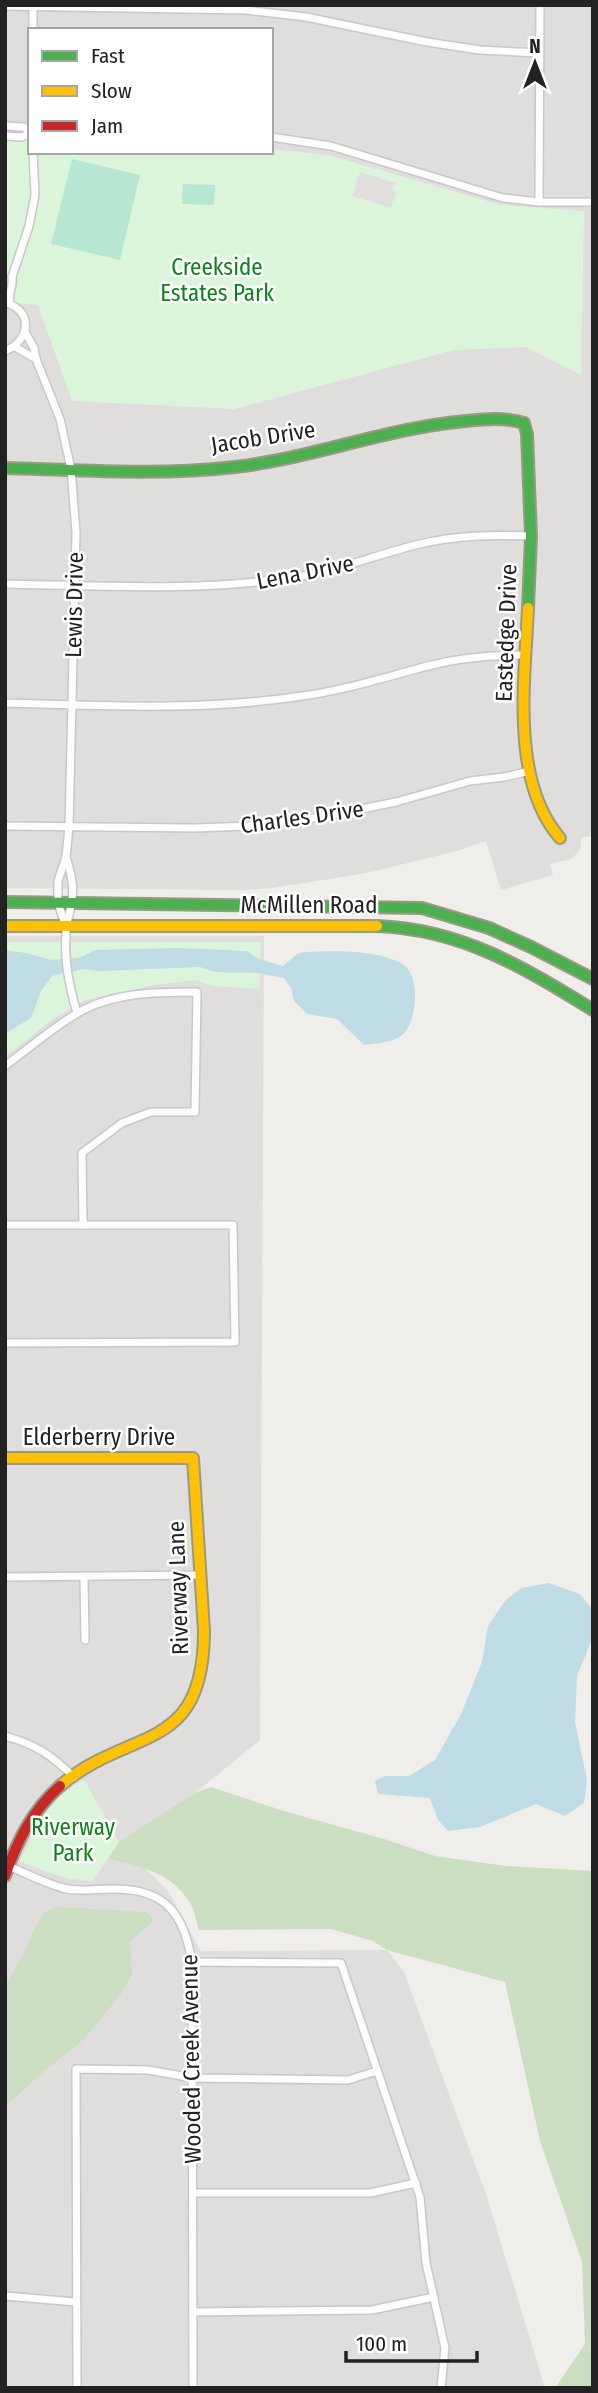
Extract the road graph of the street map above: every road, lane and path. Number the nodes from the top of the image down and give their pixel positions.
1 (540, 5) edge
2 (5, 6) edge
3 (33, 6) edge
4 (33, 28) edge
5 (539, 53) junction
6 (5, 126) edge
7 (28, 130) edge
8 (28, 132) edge
9 (5, 136) edge
10 (273, 137) edge
11 (33, 154) edge
12 (539, 202) junction
13 (592, 202) edge
14 (8, 279) edge
15 (8, 304) edge
16 (24, 332) junction
17 (15, 347) junction
18 (5, 351) edge
19 (36, 359) junction
20 (524, 423) joint
21 (5, 468) edge
22 (71, 469) junction
23 (531, 536) junction
24 (5, 584) edge
25 (75, 586) junction
26 (526, 655) junction
27 (5, 703) edge
28 (72, 705) junction
29 (530, 771) junction
30 (5, 825) edge
31 (69, 827) junction
32 (560, 838) dead end
33 (66, 857) junction
34 (5, 902) edge
35 (58, 903) junction
36 (72, 903) junction
37 (5, 926) edge
38 (66, 927) junction
39 (593, 979) edge
40 (593, 1010) edge
41 (77, 1013) junction
42 (5, 1066) edge
43 (5, 1225) edge
44 (83, 1225) junction
45 (5, 1343) edge
46 (5, 1458) edge
47 (193, 1458) joint
48 (200, 1574) junction
49 (84, 1576) junction
50 (5, 1577) edge
51 (85, 1640) dead end
52 (5, 1736) edge
53 (75, 1777) junction
54 (6, 1869) edge
55 (192, 1962) junction
56 (377, 2071) junction
57 (193, 2078) junction
58 (416, 2183) junction
59 (193, 2193) junction
60 (5, 2296) edge
61 (433, 2297) junction
62 (76, 2302) junction
63 (193, 2312) junction
64 (76, 2388) edge
65 (193, 2388) edge
66 (441, 2388) edge

1 - 5 street
2 - 3 street
3 - 4 street
3 - 5 street
5 - 12 street
6 - 7 street
8 - 9 street
10 - 12 street
11 - 14 street
12 - 13 street
14 - 15 street
15 - 16 street, Lewis Drive
16 - 17 street
16 - 19 street, Lewis Drive
17 - 18 street
17 - 19 street
19 - 22 street, Lewis Drive
20 - 22 street, Jacob Drive
20 - 23 street, Eastedge Drive
21 - 22 street, Jacob Drive
22 - 25 street, Lewis Drive
23 - 25 street, Lena Drive
23 - 26 street, Eastedge Drive
24 - 25 street, Lena Drive
25 - 28 street, Lewis Drive
26 - 28 street
26 - 29 street, Eastedge Drive
27 - 28 street
28 - 31 street, Lewis Drive
29 - 31 street, Charles Drive
29 - 32 street, Eastedge Drive
30 - 31 street, Charles Drive
31 - 33 street, Lewis Drive
33 - 35 street, Lewis Drive
33 - 36 street, Lewis Drive
34 - 35 street, McMillen Road
35 - 36 street, McMillen Road
35 - 38 street, Lewis Drive
36 - 38 street, Lewis Drive
36 - 39 street, McMillen Road
37 - 38 street, McMillen Road
38 - 40 street, McMillen Road
38 - 41 street, Lewis Drive
41 - 42 street
41 - 44 street
43 - 44 street
44 - 45 street
46 - 47 street, Elderberry Drive
47 - 48 street, Riverway Lane
48 - 49 street
48 - 53 street, Riverway Lane
49 - 50 street
49 - 51 street
52 - 53 street
53 - 54 street, Riverway Lane
54 - 55 street, Wooded Creek Avenue
55 - 56 street
55 - 57 street, Wooded Creek Avenue
56 - 57 street
56 - 58 street
57 - 59 street, Wooded Creek Avenue
57 - 62 street
58 - 59 street
58 - 61 street
59 - 63 street, Wooded Creek Avenue
60 - 62 street
61 - 63 street
61 - 66 street
62 - 64 street
63 - 65 street, Wooded Creek Avenue

